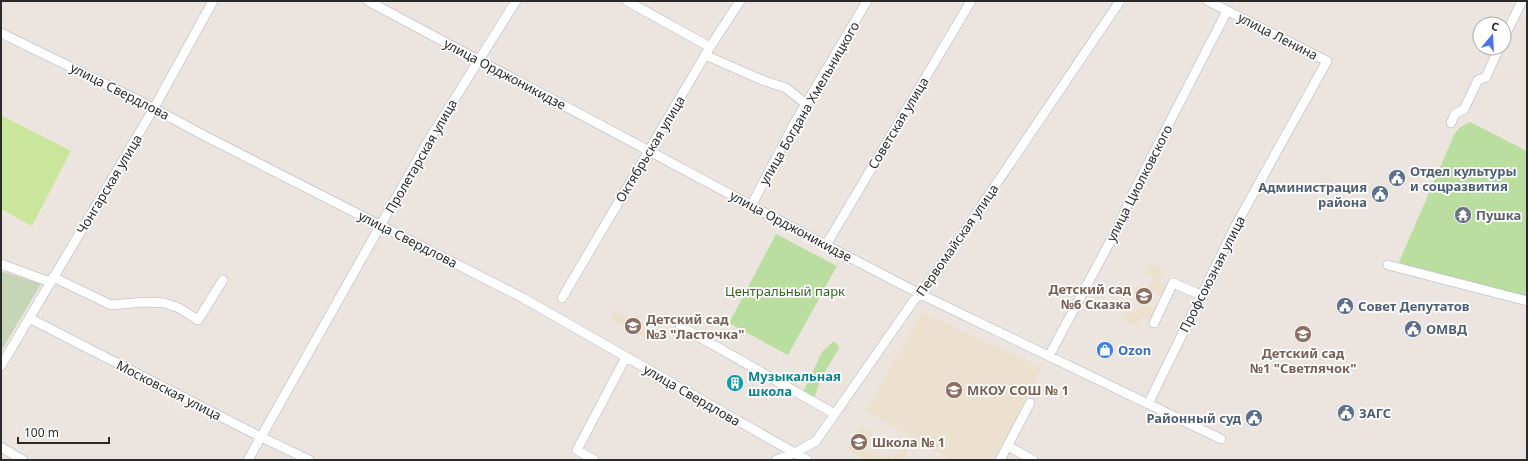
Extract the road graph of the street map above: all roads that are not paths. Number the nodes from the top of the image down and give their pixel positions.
1 (213, 1) edge
2 (368, 1) edge
3 (516, 1) edge
4 (627, 1) edge
5 (740, 1) edge
6 (867, 1) edge
7 (970, 1) edge
8 (1120, 1) edge
9 (1208, 1) edge
10 (1522, 1) edge
11 (1227, 11) junction
12 (1512, 22) edge
13 (1, 33) edge
14 (708, 51) junction
15 (1495, 56) edge
16 (479, 60) junction
17 (1327, 61) joint
18 (806, 104) junction
19 (154, 108) junction
20 (1451, 123) dead end
21 (649, 150) junction
22 (751, 206) junction
23 (381, 226) junction
24 (826, 245) junction
25 (1, 264) edge
26 (1388, 265) dead end
27 (52, 280) junction
28 (223, 280) dead end
29 (920, 294) junction
30 (1201, 295) junction
31 (562, 298) dead end
32 (1527, 301) edge
33 (29, 318) junction
34 (1154, 323) dead end
35 (680, 326) dead end
36 (1050, 356) junction
37 (626, 358) junction
38 (1, 366) edge
39 (1030, 403) dead end
40 (1148, 404) junction
41 (835, 414) junction
42 (262, 437) junction
43 (1221, 439) dead end
44 (1008, 446) junction
45 (1, 447) edge
46 (795, 453) junction
47 (23, 460) edge
48 (248, 460) edge
49 (310, 460) edge
50 (594, 460) edge
51 (776, 460) edge
52 (807, 460) edge
53 (1000, 460) edge
54 (1033, 460) edge

1 - 19 street, Чонгарская улица
2 - 16 street, улица Орджоникидзе
3 - 16 street, Пролетарская улица
4 - 14 street
5 - 14 street, Октябрьская улица
6 - 18 street, улица Богдана Хмельницкого
7 - 24 street, Советская улица
8 - 29 street, Первомайская улица
9 - 11 street, улица Ленина
10 - 12 street
11 - 17 street, улица Ленина
11 - 36 street, улица Циолковского
13 - 19 street, улица Свердлова
14 - 18 street
14 - 21 street, Октябрьская улица
15 - 20 street
16 - 21 street, улица Орджоникидзе
16 - 23 street, Пролетарская улица
17 - 30 street, Профсоюзная улица
18 - 22 street, улица Богдана Хмельницкого
19 - 23 street, улица Свердлова
19 - 27 street, Чонгарская улица
21 - 22 street, улица Орджоникидзе
21 - 31 street, Октябрьская улица
22 - 24 street, улица Орджоникидзе
23 - 37 street, улица Свердлова
23 - 42 street, Пролетарская улица
24 - 29 street, улица Орджоникидзе
25 - 27 street
26 - 32 street
27 - 28 street
27 - 33 street, Чонгарская улица
29 - 36 street, улица Орджоникидзе
29 - 41 street, Первомайская улица
30 - 34 street
30 - 40 street, Профсоюзная улица
33 - 38 street, Чонгарская улица
33 - 42 street, Московская улица
35 - 41 street
36 - 40 street, улица Орджоникидзе
37 - 46 street, улица Свердлова
37 - 50 street
39 - 44 street
40 - 43 street, улица Орджоникидзе
41 - 46 street, Первомайская улица
42 - 48 street, Пролетарская улица
42 - 49 street, Московская улица
44 - 53 street
44 - 54 street
45 - 47 street
46 - 51 street, Первомайская улица
46 - 52 street, улица Свердлова

